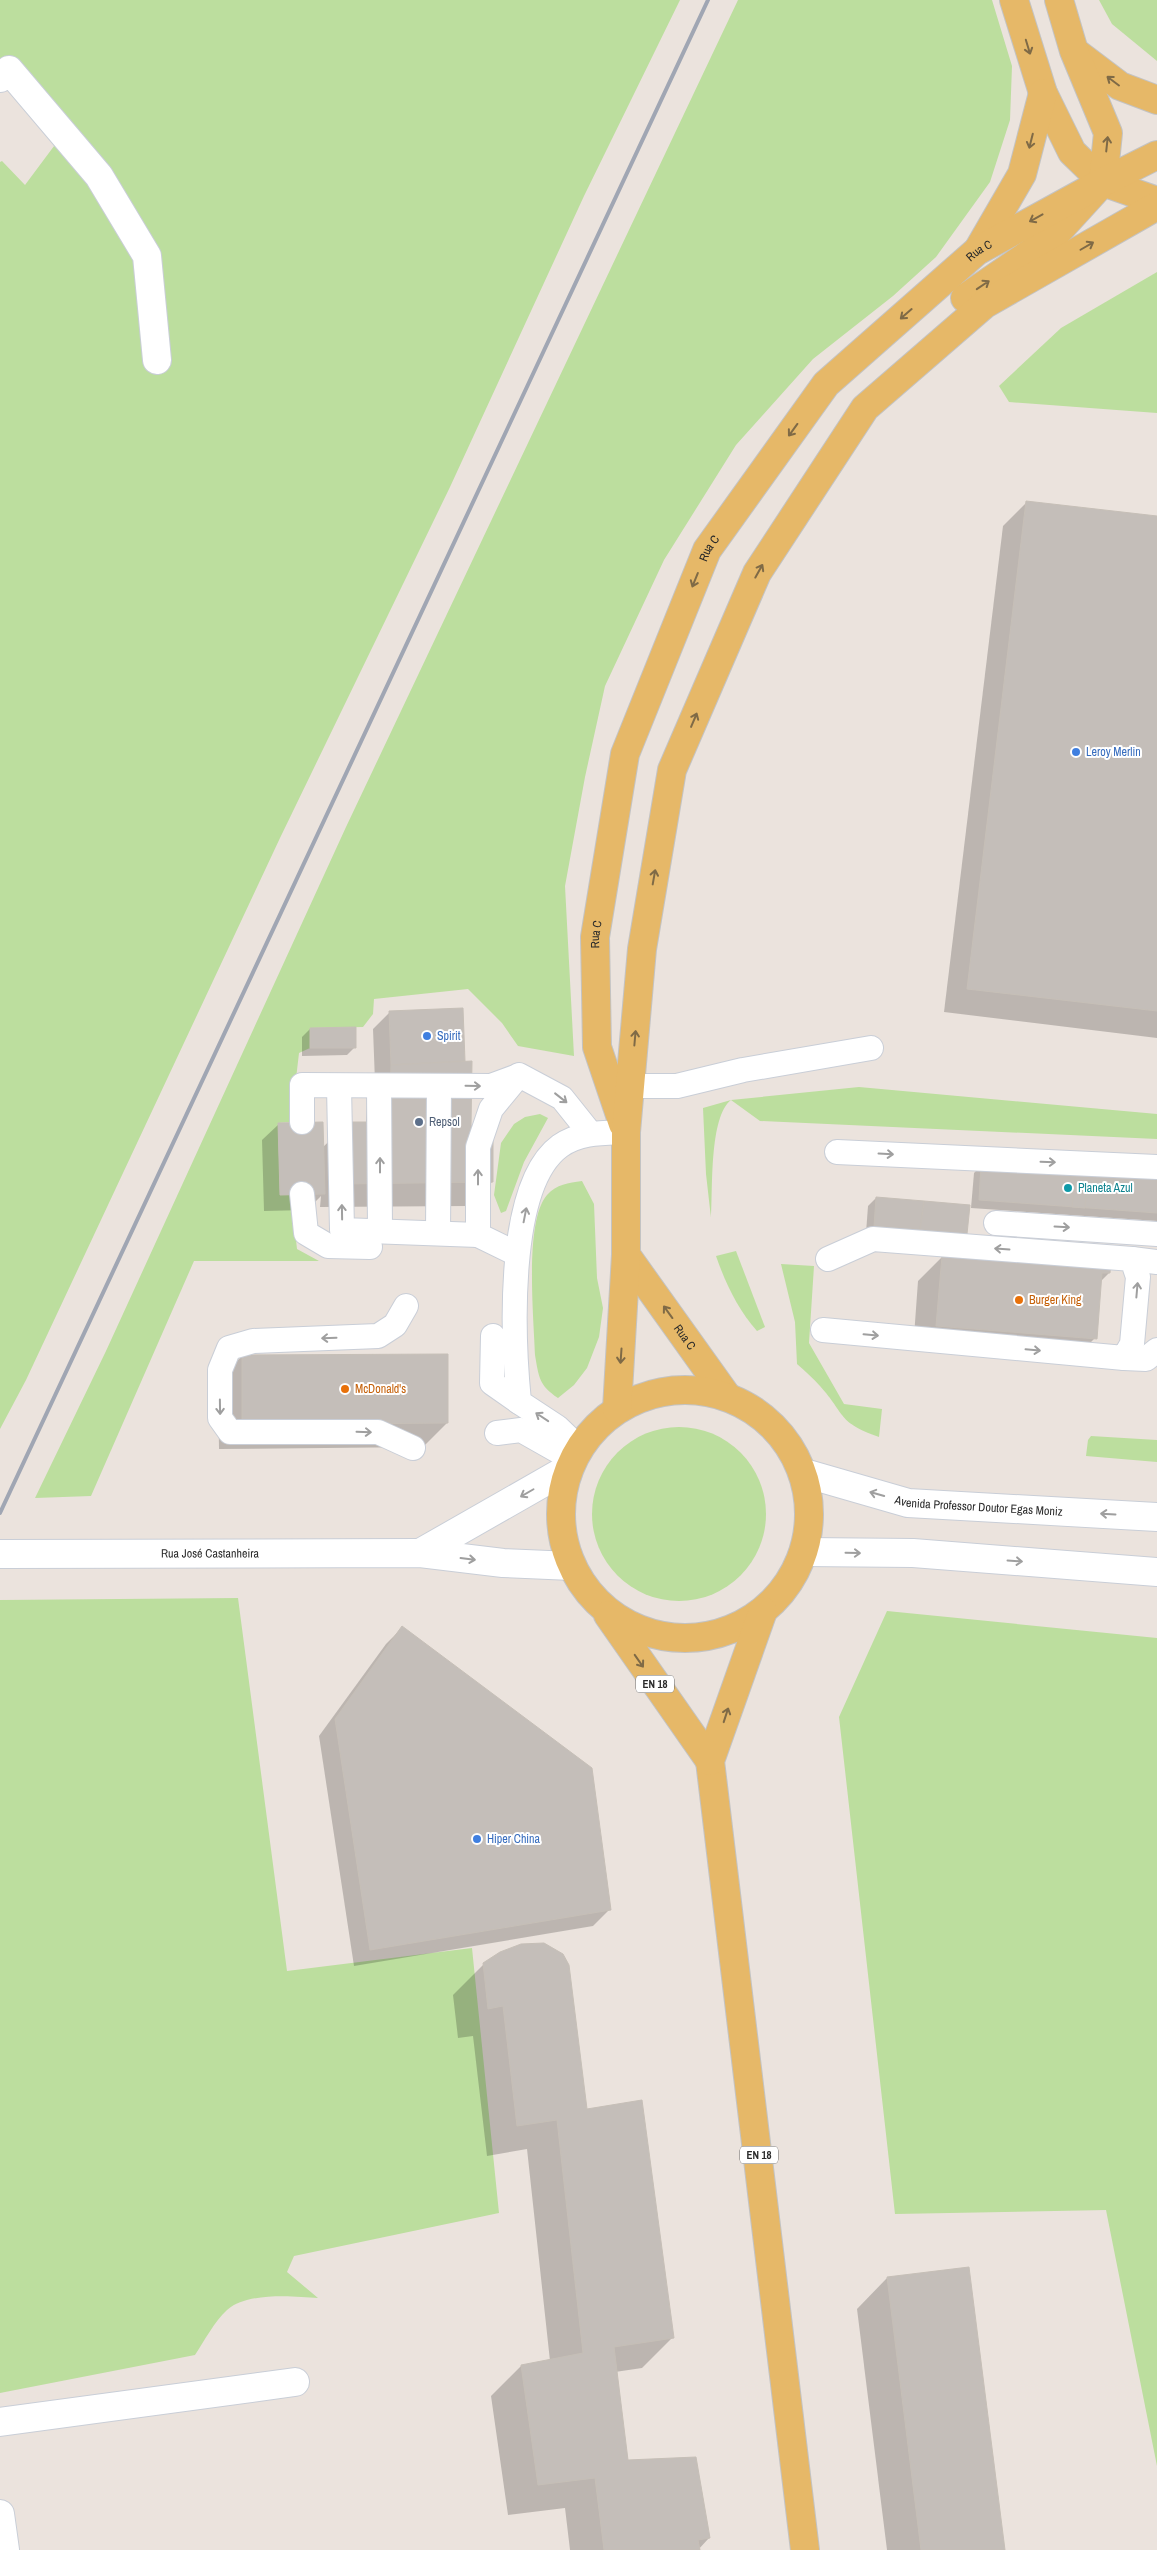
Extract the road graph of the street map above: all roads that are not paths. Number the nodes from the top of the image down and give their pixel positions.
1 (1014, 0) edge
2 (1059, 0) edge
3 (1074, 51) junction
4 (0, 78) edge
5 (1043, 93) junction
6 (1157, 100) edge
7 (1157, 155) edge
8 (1103, 182) junction
9 (1157, 201) edge
10 (1157, 206) edge
11 (977, 251) junction
12 (158, 360) dead end
13 (865, 408) junction
14 (870, 1048) dead end
15 (520, 1075) junction
16 (379, 1086) junction
17 (439, 1086) junction
18 (630, 1086) junction
19 (339, 1087) junction
20 (302, 1122) dead end
21 (626, 1132) junction
22 (590, 1133) junction
23 (837, 1152) dead end
24 (1157, 1167) edge
25 (302, 1194) dead end
26 (996, 1222) dead end
27 (380, 1231) junction
28 (438, 1233) junction
29 (478, 1234) junction
30 (1157, 1234) edge
31 (517, 1254) junction
32 (626, 1255) junction
33 (828, 1259) dead end
34 (1132, 1259) junction
35 (1157, 1262) edge
36 (406, 1306) dead end
37 (822, 1330) dead end
38 (1157, 1350) edge
39 (514, 1351) junction
40 (1124, 1358) junction
41 (726, 1395) junction
42 (519, 1402) junction
43 (617, 1409) junction
44 (497, 1433) dead end
45 (413, 1448) dead end
46 (574, 1459) junction
47 (804, 1473) junction
48 (1157, 1517) edge
49 (804, 1552) junction
50 (420, 1553) junction
51 (0, 1554) edge
52 (572, 1566) junction
53 (1157, 1572) edge
54 (602, 1606) junction
55 (763, 1611) junction
56 (710, 1761) junction
57 (295, 2382) dead end
58 (0, 2422) edge
59 (0, 2514) edge
60 (5, 2550) edge
61 (805, 2550) edge

1 -> 5 main road
2 - 3 main road
6 -> 3 main road
8 -> 3 main road
4 - 12 street
5 - 8 main road
5 -> 11 main road
7 - 8 main road, Rua C
8 - 9 main road
8 -> 11 main road, Rua C
13 -> 8 main road
13 -> 10 main road, Rua C
11 -> 21 main road, Rua C
18 -> 13 main road, Rua C
14 - 18 lane
17 -> 15 lane
15 -> 22 lane
29 -> 15 lane
16 - 17 lane
16 - 19 lane
27 -> 16 lane
17 - 28 lane
18 - 21 main road, Rua C
19 - 20 lane
27 -> 19 lane
21 - 22 lane
21 - 32 main road, Rua C
31 -> 22 lane
23 -> 24 lane
25 - 29 lane
26 -> 30 lane
27 - 28 lane
28 - 29 lane
29 - 31 lane
31 - 39 lane
41 -> 32 main road, Rua C
32 -> 43 main road, Rua C
34 -> 33 lane
34 - 35 lane
40 -> 34 lane
36 -> 45 lane
37 -> 40 lane
38 - 40 lane
39 - 42 lane
39 - 42 lane
41 - 43 main road
41 - 47 main road
46 -> 42 lane
43 - 46 main road
44 - 46 lane
46 -> 50 street, Rua José Castanheira
46 - 52 main road
48 -> 47 street, Avenida Professor Doutor Egas Moniz
47 - 49 main road
49 -> 53 street
49 - 55 main road
50 - 51 street, Rua José Castanheira
50 -> 52 street, Rua José Castanheira
52 - 54 main road
54 - 55 main road
54 -> 56 main road, EN 18
56 -> 55 main road, EN 18
56 - 61 main road, EN 18
57 - 58 street
59 - 60 street

